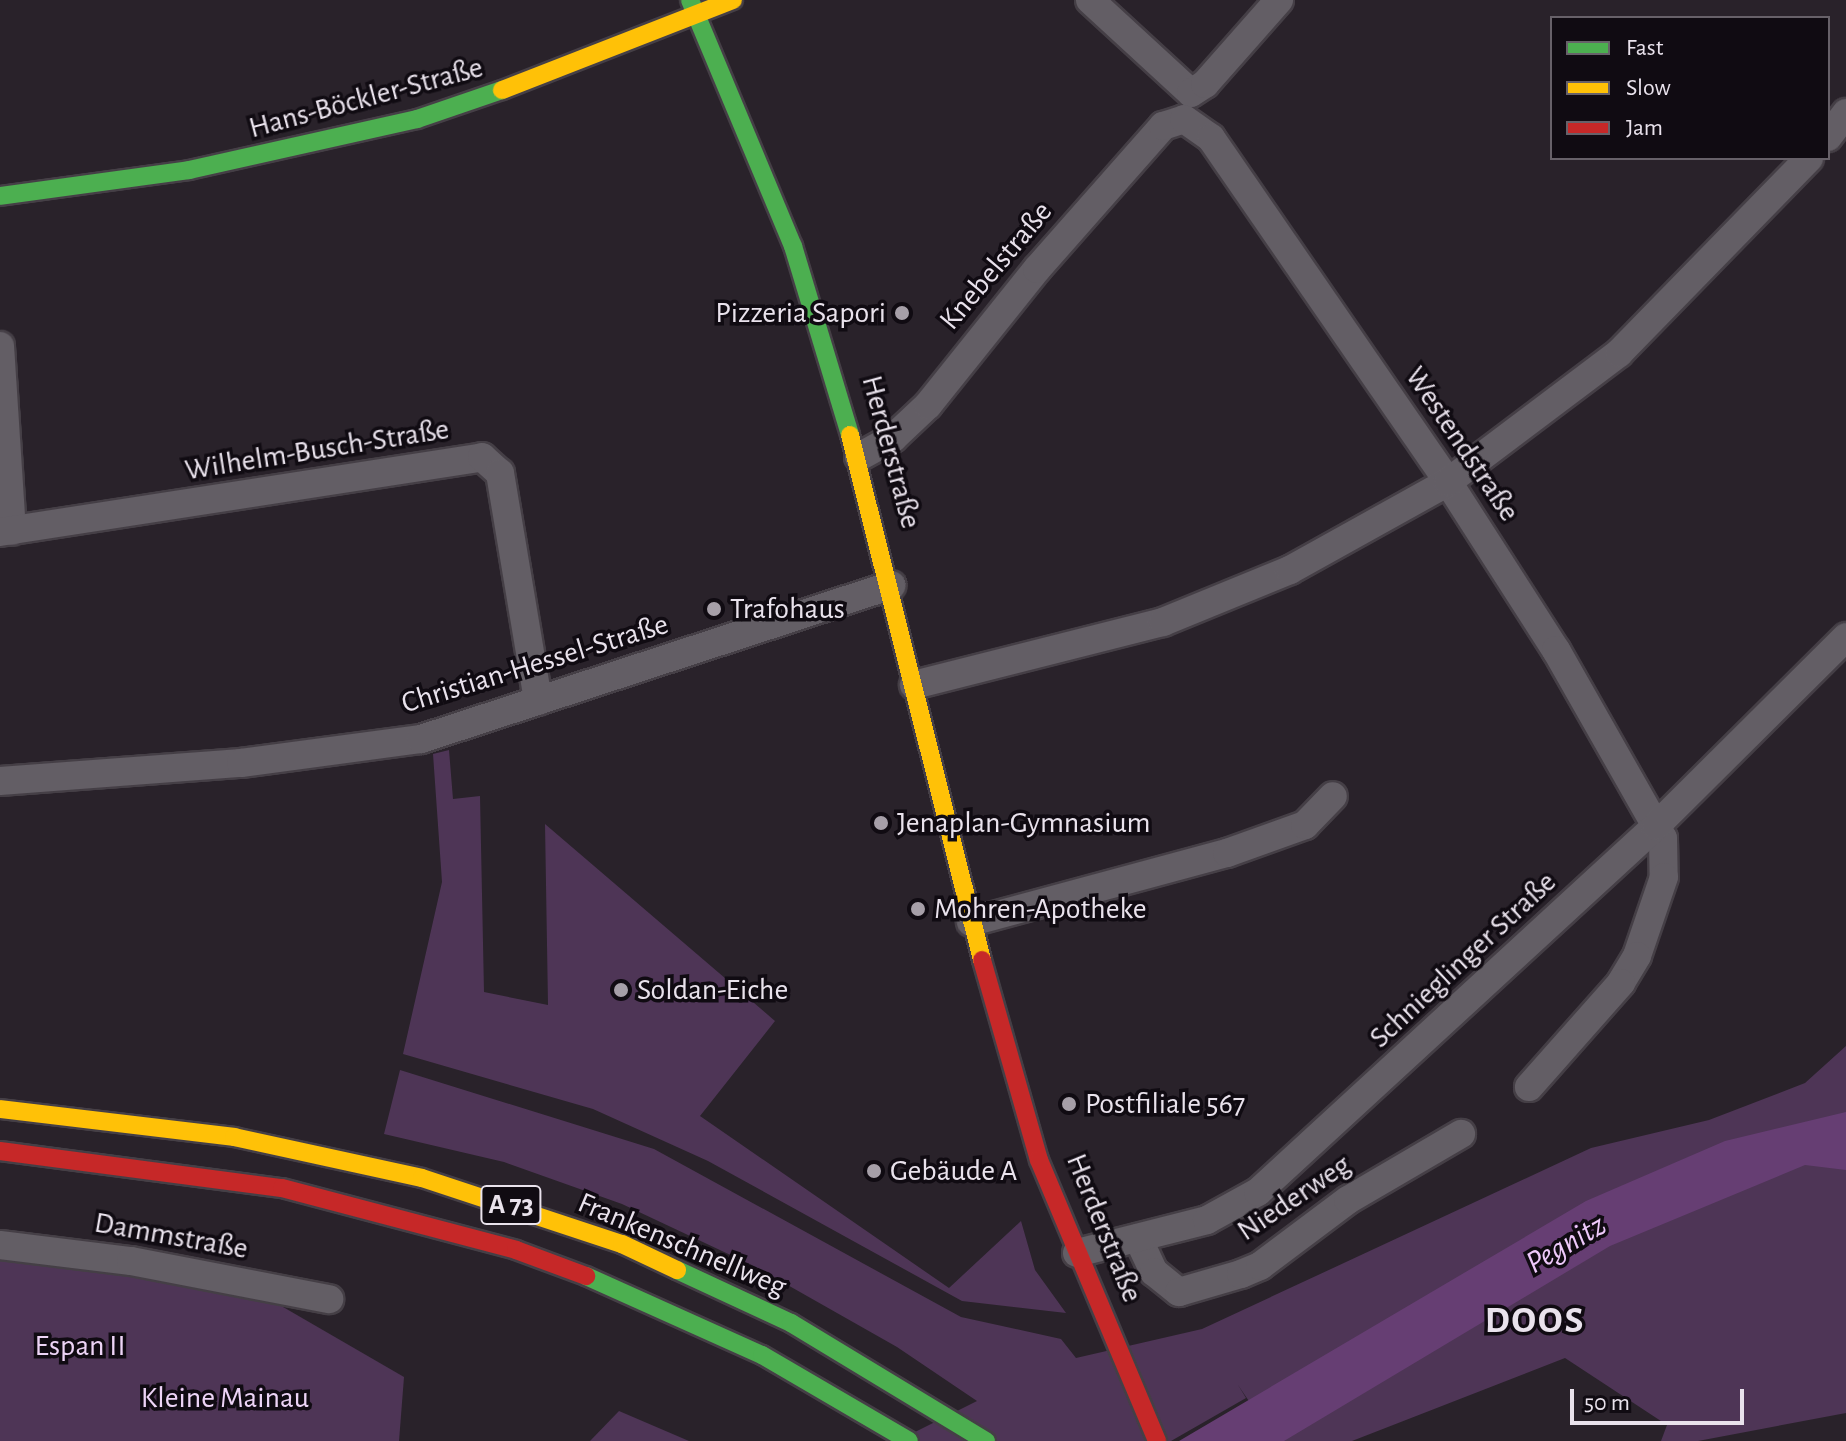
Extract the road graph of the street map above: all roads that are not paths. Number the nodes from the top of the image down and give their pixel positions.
1 (733, 0) edge
2 (1090, 0) edge
3 (1279, 0) edge
4 (694, 8) edge
5 (1188, 106) junction
6 (1846, 113) edge
7 (1830, 134) edge
8 (1807, 160) edge
9 (0, 196) edge
10 (0, 346) edge
11 (859, 457) junction
12 (1448, 482) junction
13 (6, 532) edge
14 (891, 585) junction
15 (1846, 637) edge
16 (914, 685) junction
17 (538, 701) junction
18 (0, 781) edge
19 (1333, 796) dead end
20 (1656, 826) junction
21 (971, 922) junction
22 (1529, 1087) dead end
23 (0, 1109) edge
24 (1461, 1134) dead end
25 (0, 1151) edge
26 (1138, 1238) junction
27 (0, 1245) edge
28 (1077, 1253) junction
29 (329, 1299) dead end
30 (982, 1438) edge
31 (909, 1441) edge
32 (1157, 1441) edge

1 - 4 main road, Hans-Böckler-Straße
2 - 5 street, Westendstraße
3 - 5 street, Knebelstraße
4 - 9 main road, Hans-Böckler-Straße
4 - 11 main road, Herderstraße
5 - 11 street, Knebelstraße
5 - 12 street, Westendstraße
6 - 7 street
8 - 12 street
10 - 13 street
11 - 14 main road, Herderstraße
12 - 16 street
12 - 20 street, Westendstraße
13 - 17 street, Wilhelm-Busch-Straße
14 - 16 main road, Herderstraße
14 - 17 street, Christian-Hessel-Straße
15 - 20 street, Schnieglinger Straße
16 - 21 main road, Herderstraße
17 - 18 street, Christian-Hessel-Straße
19 - 21 street
20 - 22 street
20 - 26 street, Schnieglinger Straße
21 - 28 main road, Herderstraße
23 - 30 main road, Frankenschnellweg / A 73
24 - 26 street, Niederweg
25 - 31 main road, A 73
26 - 28 street, Schnieglinger Straße
27 - 29 street, Dammstraße
28 - 32 main road, Herderstraße

